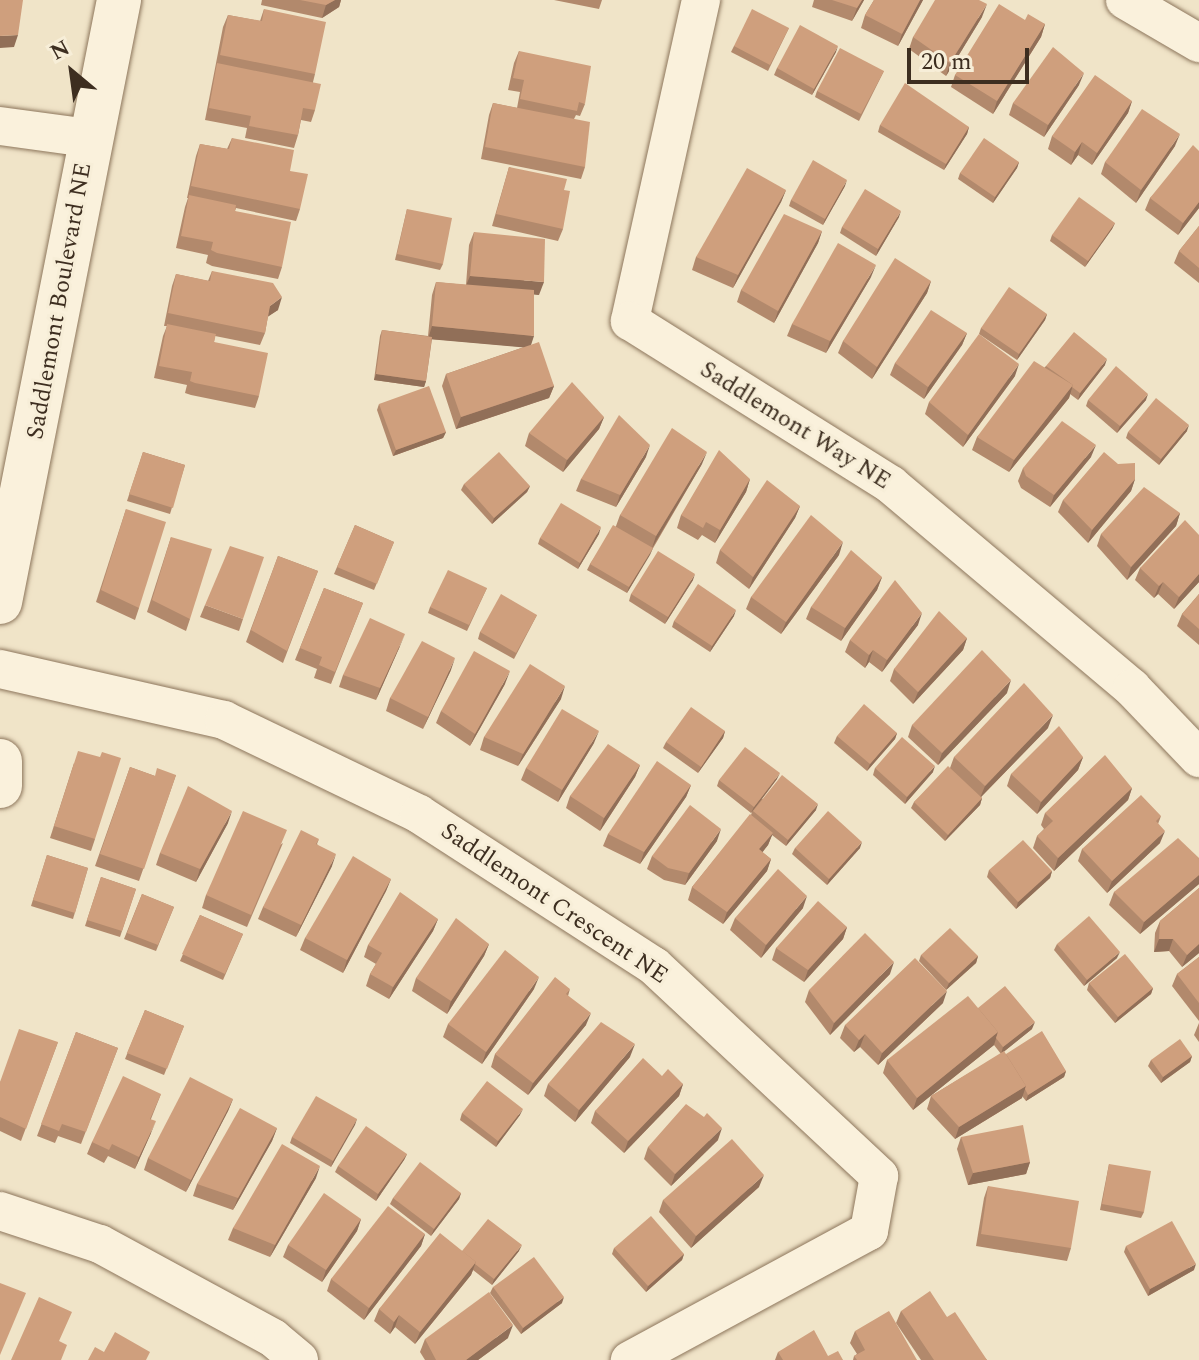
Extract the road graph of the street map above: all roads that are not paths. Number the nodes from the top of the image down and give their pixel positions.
1 (119, 0) edge
2 (701, 0) edge
3 (1125, 0) edge
4 (1199, 43) edge
5 (0, 126) edge
6 (89, 138) junction
7 (0, 602) edge
8 (0, 669) edge
9 (1199, 758) edge
10 (0, 761) edge
11 (0, 786) edge
12 (0, 1211) edge
13 (299, 1360) edge
14 (630, 1360) edge

1 - 6 street, Saddlemont Boulevard NE
2 - 9 street, Saddlemont Way NE
3 - 4 street
5 - 6 street
6 - 7 street, Saddlemont Boulevard NE
8 - 14 street, Saddlemont Crescent NE
10 - 11 street
12 - 13 street

